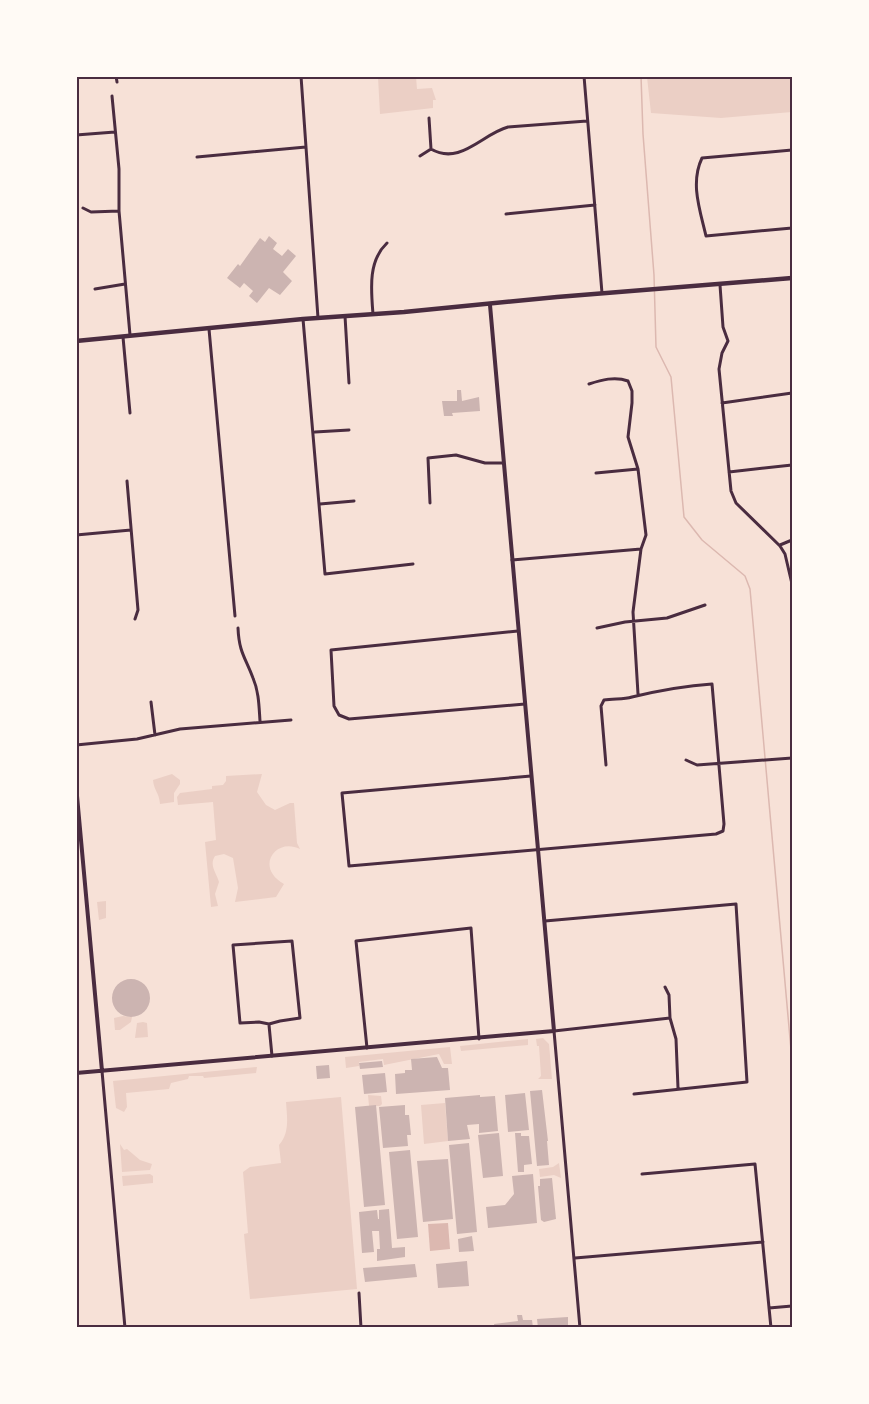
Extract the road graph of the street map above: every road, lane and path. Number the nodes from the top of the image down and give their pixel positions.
1 (116, 76) edge
2 (193, 76) edge
3 (300, 76) edge
4 (584, 76) edge
5 (187, 77) edge
6 (117, 82) dead end
7 (112, 96) dead end
8 (429, 118) dead end
9 (587, 121) junction
10 (115, 132) junction
11 (76, 135) edge
12 (306, 147) junction
13 (430, 149) junction
14 (792, 150) edge
15 (420, 156) dead end
16 (197, 157) dead end
17 (595, 205) junction
18 (83, 208) dead end
19 (119, 211) junction
20 (506, 214) dead end
21 (792, 228) edge
22 (387, 243) dead end
23 (792, 278) edge
24 (125, 284) junction
25 (720, 285) junction
26 (95, 289) dead end
27 (602, 293) junction
28 (490, 304) junction
29 (373, 314) junction
30 (345, 316) junction
31 (318, 318) junction
32 (303, 319) junction
33 (208, 327) junction
34 (123, 335) junction
35 (130, 335) junction
36 (76, 341) edge
37 (349, 383) dead end
38 (588, 384) dead end
39 (792, 393) edge
40 (722, 403) junction
41 (130, 413) dead end
42 (349, 430) dead end
43 (314, 433) junction
44 (503, 463) junction
45 (792, 465) edge
46 (638, 469) junction
47 (728, 472) junction
48 (596, 473) dead end
49 (127, 480) dead end
50 (354, 501) dead end
51 (430, 503) dead end
52 (320, 504) junction
53 (131, 531) junction
54 (76, 535) edge
55 (792, 540) edge
56 (780, 546) junction
57 (641, 549) junction
58 (513, 560) junction
59 (413, 564) dead end
60 (792, 584) edge
61 (705, 605) dead end
62 (235, 616) dead end
63 (135, 619) dead end
64 (633, 621) junction
65 (238, 628) dead end
66 (597, 628) dead end
67 (518, 631) junction
68 (638, 694) junction
69 (151, 702) dead end
70 (525, 704) junction
71 (291, 720) dead end
72 (260, 722) junction
73 (155, 735) junction
74 (76, 746) edge
75 (792, 758) edge
76 (686, 760) dead end
77 (719, 764) junction
78 (606, 765) dead end
79 (531, 776) junction
80 (76, 784) edge
81 (77, 806) edge
82 (538, 849) junction
83 (545, 921) junction
84 (665, 987) dead end
85 (670, 1018) junction
86 (269, 1024) junction
87 (554, 1031) junction
88 (480, 1039) junction
89 (367, 1048) junction
90 (272, 1056) junction
91 (102, 1071) junction
92 (76, 1073) edge
93 (678, 1088) junction
94 (634, 1094) dead end
95 (642, 1174) dead end
96 (763, 1242) junction
97 (575, 1258) junction
98 (359, 1293) dead end
99 (792, 1306) edge
100 (769, 1308) junction
101 (125, 1328) edge
102 (361, 1328) edge
103 (580, 1328) edge
104 (771, 1328) edge

1 - 6 street
2 - 5 street
3 - 12 street
4 - 9 street
7 - 10 street
8 - 13 street
9 - 13 street
9 - 17 street
10 - 11 street
10 - 19 street
12 - 16 street
12 - 31 street
13 - 15 street
14 - 21 street
17 - 20 street
17 - 27 street
18 - 19 street
19 - 24 street
22 - 29 street
23 - 25 main road
24 - 26 street
24 - 35 street
25 - 27 main road
25 - 40 street
27 - 28 main road
28 - 29 main road
28 - 44 street
29 - 30 main road
30 - 31 main road
30 - 37 street
31 - 32 main road
32 - 33 main road
32 - 43 street
33 - 35 main road
33 - 62 street
34 - 35 main road
34 - 36 main road
34 - 41 street
38 - 46 street
39 - 40 street
40 - 47 street
42 - 43 street
43 - 52 street
44 - 51 street
44 - 58 street
45 - 47 street
46 - 48 street
46 - 57 street
47 - 56 street
49 - 53 street
50 - 52 street
52 - 59 street
53 - 54 street
53 - 63 street
55 - 56 street
56 - 60 street
57 - 58 street
57 - 64 street
58 - 67 street
61 - 64 street
64 - 66 street
64 - 68 street
65 - 72 street
67 - 70 street
67 - 70 street
68 - 77 street
68 - 78 street
69 - 73 street
70 - 79 street
71 - 72 street
72 - 73 street
73 - 74 street
75 - 77 street
76 - 77 street
77 - 82 street
79 - 82 street
79 - 82 street
80 - 81 street
81 - 91 street
82 - 83 street
83 - 87 street
83 - 93 street
84 - 85 street
85 - 87 street
85 - 93 street
86 - 86 street
86 - 90 street
87 - 88 street
87 - 97 street
88 - 89 street
88 - 89 street
89 - 90 street
90 - 91 street
91 - 92 street
91 - 101 street
93 - 94 street
95 - 96 street
96 - 97 street
96 - 100 street
97 - 103 street
98 - 102 street
99 - 100 street
100 - 104 street

